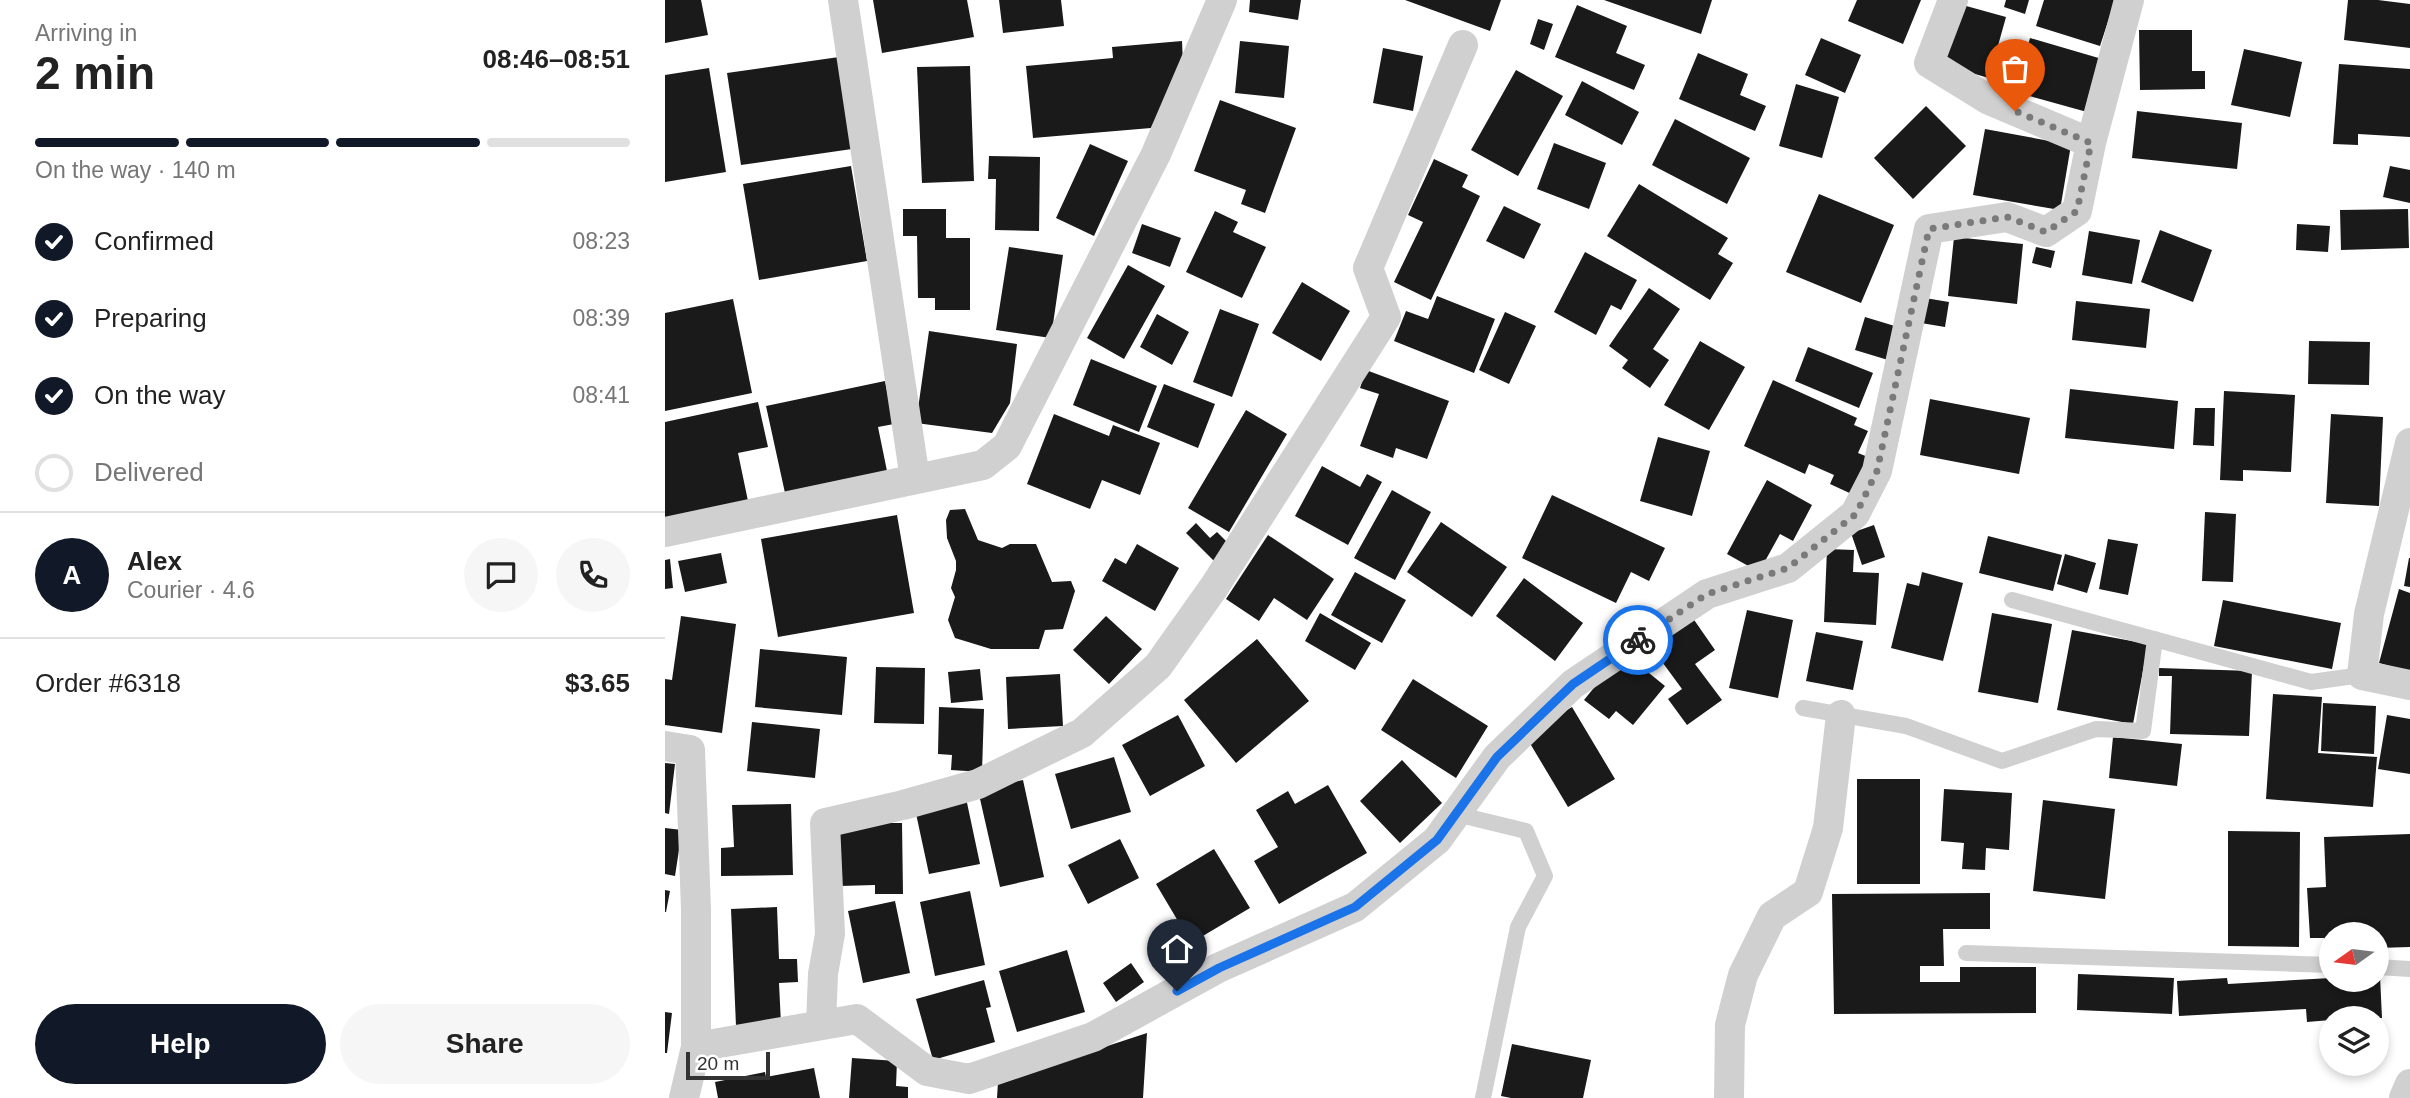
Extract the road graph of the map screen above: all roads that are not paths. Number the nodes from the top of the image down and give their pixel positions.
1 (843, 0) edge
2 (1222, 0) edge
3 (1953, 0) edge
4 (2129, 0) edge
5 (1463, 45) dead end
6 (2091, 143) junction
7 (2410, 444) edge
8 (915, 479) junction
9 (665, 532) edge
10 (2013, 600) dead end
11 (2155, 639) junction
12 (2362, 676) junction
13 (2410, 685) edge
14 (1803, 708) dead end
15 (1841, 715) junction
16 (665, 746) edge
17 (1456, 814) junction
18 (1966, 953) dead end
19 (2319, 964) edge
20 (2389, 968) edge
21 (2410, 969) edge
22 (821, 1024) junction
23 (696, 1046) junction
24 (969, 1079) junction
25 (2410, 1084) edge
26 (684, 1098) edge
27 (944, 1098) edge
28 (1483, 1098) edge
29 (1729, 1098) edge
30 (2405, 1098) edge

1 - 8 street
2 - 8 street
3 - 6 street
4 - 6 street
5 - 22 street
6 - 17 street
7 - 12 street
8 - 9 street
10 - 11 lane
11 - 12 lane
11 - 15 lane
12 - 13 street
14 - 15 lane
15 - 29 street
16 - 23 street
17 - 24 street
17 - 28 lane
18 - 19 lane
20 - 21 lane
22 - 23 street
22 - 24 street
23 - 26 street
24 - 27 street
25 - 30 street

